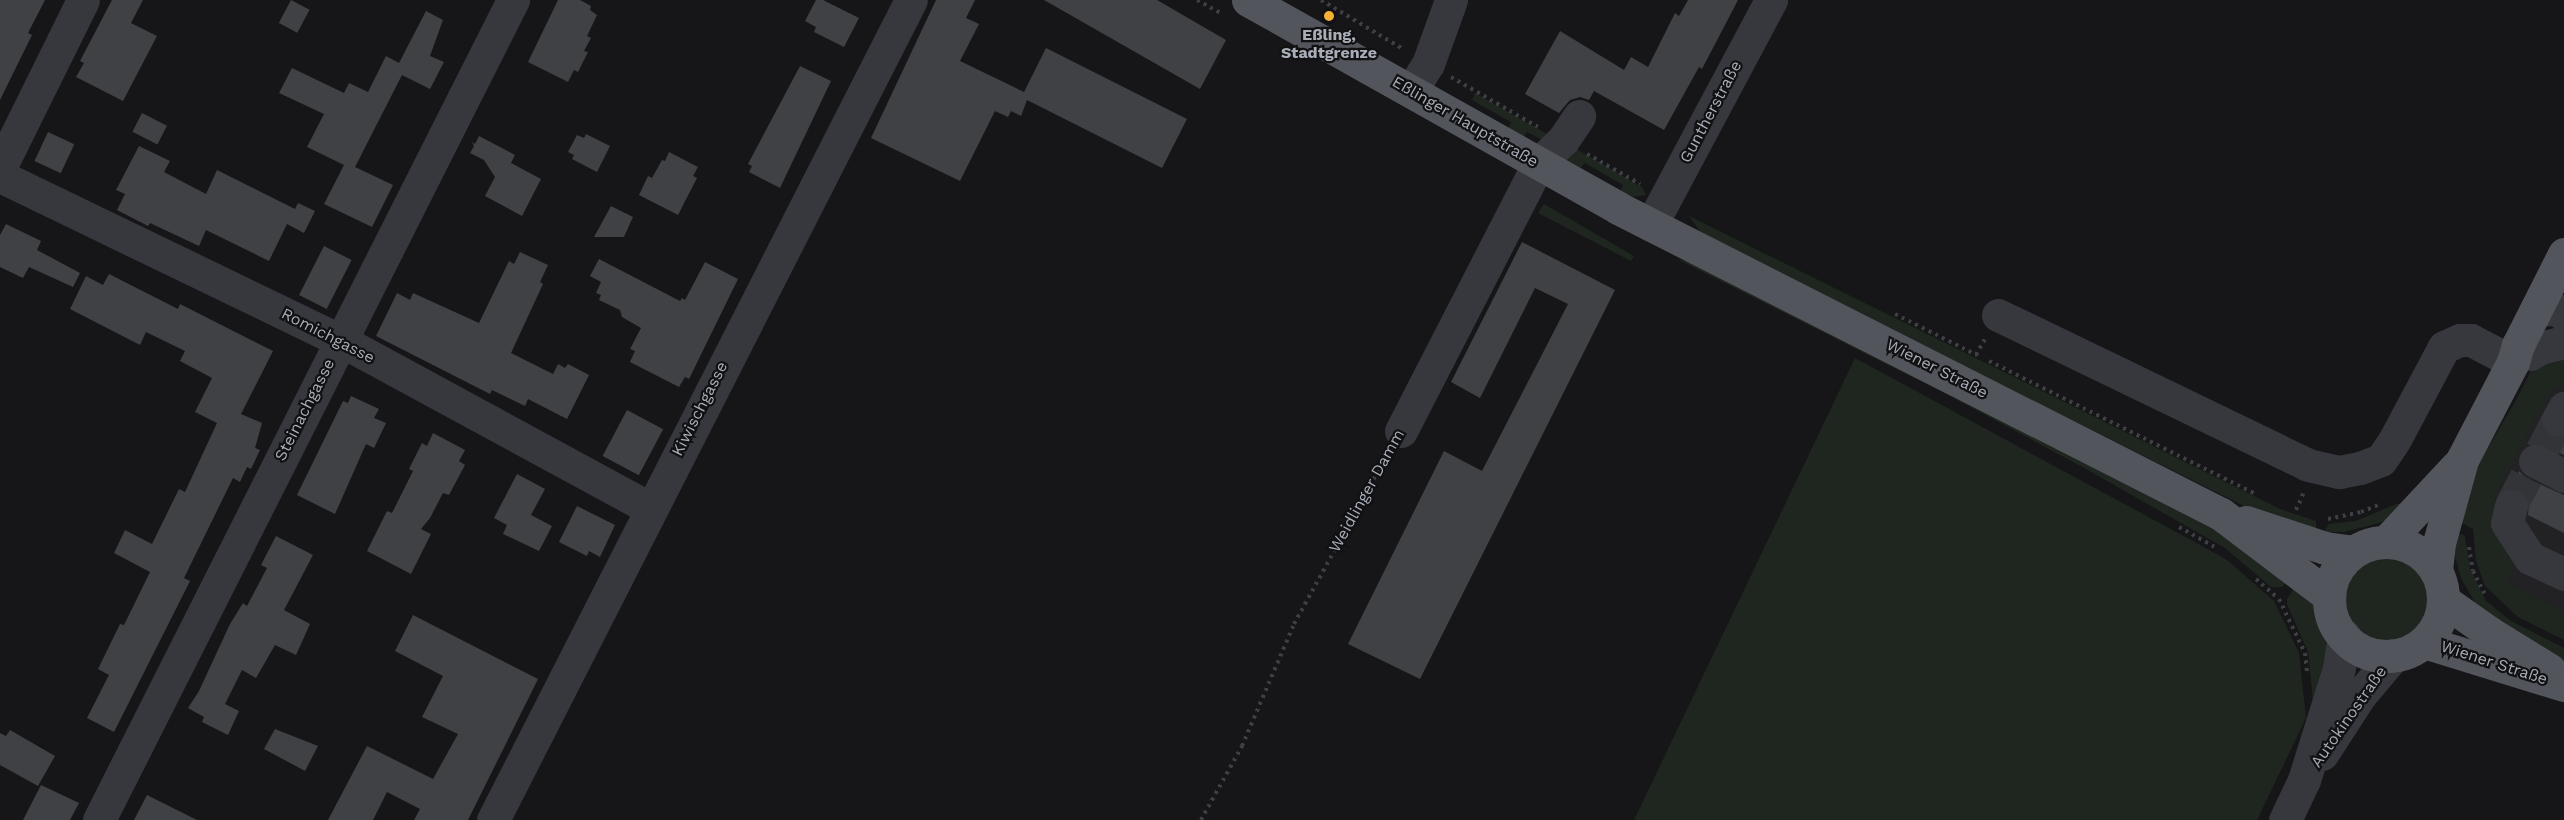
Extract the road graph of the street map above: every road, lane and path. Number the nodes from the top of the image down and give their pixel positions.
1 (84, 0) edge
2 (513, 0) edge
3 (911, 0) edge
4 (1248, 0) edge
5 (1321, 0) edge
6 (1451, 0) edge
7 (1771, 0) edge
8 (1405, 50) dead end
9 (1411, 91) junction
10 (1578, 116) dead end
11 (2, 160) edge
12 (1538, 164) junction
13 (1652, 225) junction
14 (2564, 254) edge
15 (2555, 306) edge
16 (1885, 309) dead end
17 (1998, 315) dead end
18 (340, 340) junction
19 (2564, 342) edge
20 (2522, 358) junction
21 (1401, 430) joint
22 (2462, 460) junction
23 (2536, 461) dead end
24 (2564, 476) edge
25 (2265, 498) dead end
26 (2392, 500) dead end
27 (2511, 506) tunnel mouth
28 (2285, 507) dead end
29 (650, 508) junction
30 (2300, 513) dead end
31 (2221, 514) junction
32 (2324, 519) dead end
33 (2177, 526) dead end
34 (2386, 542) junction
35 (2468, 542) dead end
36 (2217, 549) dead end
37 (2353, 552) junction
38 (2564, 574) edge
39 (2253, 577) dead end
40 (2440, 585) junction
41 (2330, 596) junction
42 (2486, 597) dead end
43 (2344, 635) junction
44 (2424, 642) junction
45 (2394, 654) junction
46 (2307, 676) dead end
47 (2564, 679) edge
48 (2564, 685) edge
49 (2304, 780) junction
50 (99, 820) edge
51 (493, 820) edge
52 (1201, 820) edge
53 (2285, 820) edge

1 - 11 street
2 - 18 street, Steinachgasse
3 - 29 street, Kiwischgasse
4 - 9 main road, Eßlinger Hauptstraße
5 - 8 path
6 - 9 street
7 - 13 street, Guntherstraße
9 - 12 main road, Eßlinger Hauptstraße
10 - 12 street, Weidlinger Damm
11 - 18 street, Romichgasse
12 - 13 main road, Eßlinger Hauptstraße
12 - 21 street, Weidlinger Damm
13 - 31 main road, Wiener Straße
14 - 15 main road
15 - 20 main road
16 - 25 path
17 - 20 street
18 - 29 street, Romichgasse
18 - 50 street, Steinachgasse
19 - 20 street
20 - 22 main road
21 - 52 path, Weidlinger Damm
22 - 34 main road
22 - 40 main road
23 - 24 street
26 - 32 path
27 - 38 street
28 - 30 path
29 - 51 street, Kiwischgasse
31 - 37 main road, Wiener Straße
31 - 41 main road, Wiener Straße
33 - 36 path
34 - 37 main road
34 - 40 main road
35 - 42 path
37 - 41 main road
39 - 46 path
40 - 44 main road
40 - 47 main road, Wiener Straße
41 - 43 main road
43 - 45 main road
43 - 49 street, Autokinostraße
44 - 45 main road
44 - 48 main road, Wiener Straße
45 - 49 street, Autokinostraße
49 - 53 street, Autokinostraße

